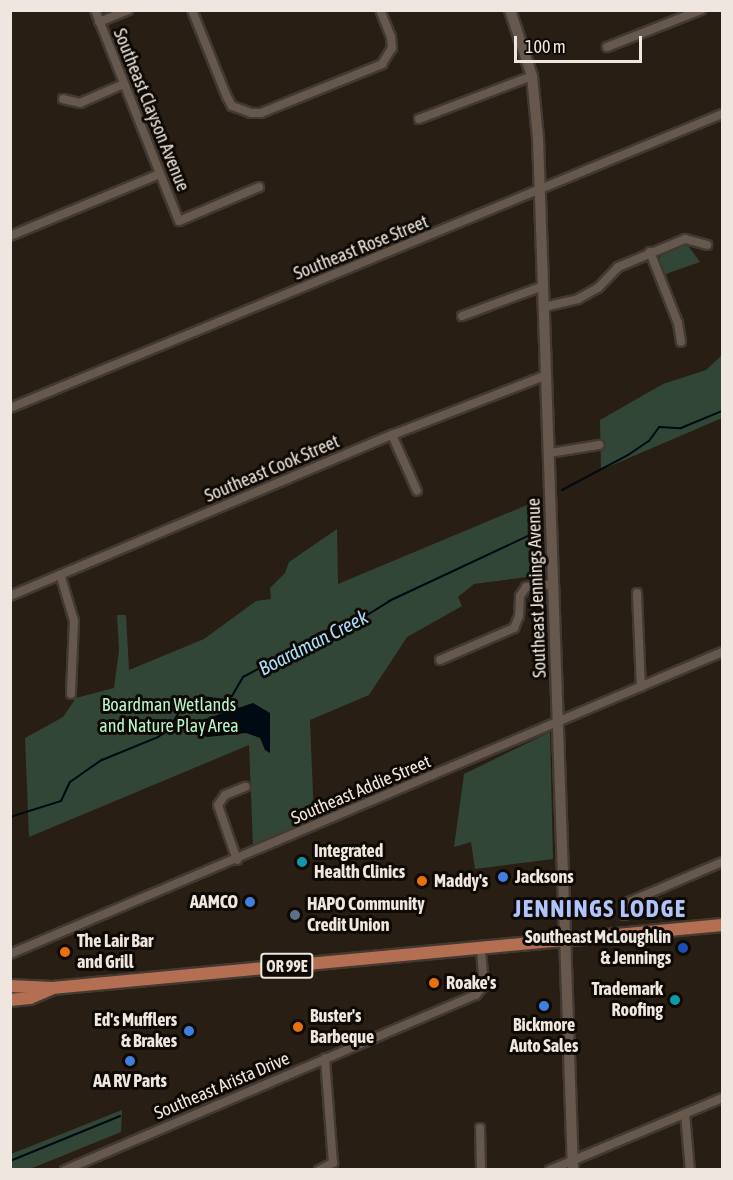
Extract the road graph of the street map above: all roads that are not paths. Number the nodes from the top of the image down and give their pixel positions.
1 (95, 10) edge
2 (128, 10) edge
3 (192, 10) edge
4 (380, 10) edge
5 (510, 10) edge
6 (701, 10) edge
7 (99, 22) junction
8 (607, 46) dead end
9 (532, 76) junction
10 (124, 84) junction
11 (63, 99) dead end
12 (723, 114) edge
13 (419, 119) dead end
14 (160, 174) junction
15 (259, 187) dead end
16 (540, 191) junction
17 (10, 236) edge
18 (707, 245) dead end
19 (650, 252) junction
20 (543, 286) junction
21 (544, 307) junction
22 (462, 316) dead end
23 (681, 342) dead end
24 (546, 375) junction
25 (10, 408) edge
26 (392, 435) junction
27 (599, 445) dead end
28 (550, 453) junction
29 (417, 491) dead end
30 (61, 577) junction
31 (554, 585) junction
32 (637, 593) dead end
33 (10, 596) edge
34 (723, 652) edge
35 (440, 660) dead end
36 (641, 687) junction
37 (71, 694) dead end
38 (558, 721) junction
39 (245, 787) dead end
40 (237, 860) junction
41 (723, 862) edge
42 (624, 915) dead end
43 (723, 925) edge
44 (565, 940) junction
45 (481, 948) junction
46 (10, 954) edge
47 (10, 986) edge
48 (52, 988) junction
49 (10, 1000) edge
50 (325, 1058) junction
51 (723, 1098) edge
52 (685, 1114) junction
53 (480, 1128) dead end
54 (573, 1165) edge
55 (65, 1170) edge
56 (319, 1170) edge
57 (481, 1170) edge
58 (550, 1170) edge
59 (690, 1170) edge

1 - 7 street, Southeast Clayson Avenue
2 - 7 street
3 - 4 street
5 - 9 main road, Southeast Jennings Avenue
6 - 8 street
7 - 10 street, Southeast Clayson Avenue
9 - 13 street
9 - 16 main road, Southeast Jennings Avenue
10 - 11 street
10 - 14 street, Southeast Clayson Avenue
12 - 16 street, Southeast Rose Street
14 - 15 street, Southeast Clayson Avenue
14 - 17 street
16 - 20 main road, Southeast Jennings Avenue
16 - 25 street, Southeast Rose Street
18 - 19 street
19 - 21 street
19 - 23 street
20 - 21 main road, Southeast Jennings Avenue
20 - 22 street
21 - 24 main road, Southeast Jennings Avenue
24 - 26 street, Southeast Cook Street
24 - 28 main road, Southeast Jennings Avenue
26 - 29 street
26 - 30 street, Southeast Cook Street
27 - 28 street
28 - 31 main road, Southeast Jennings Avenue
30 - 33 street, Southeast Cook Street
30 - 37 street
31 - 35 street
31 - 38 main road, Southeast Jennings Avenue
32 - 36 street
34 - 36 street, Southeast Addie Street
36 - 38 street, Southeast Addie Street
38 - 40 street, Southeast Addie Street
38 - 44 main road, Southeast Jennings Avenue
39 - 40 street
40 - 46 street, Southeast Addie Street
41 - 42 street
43 - 44 main road, OR 99E
44 - 45 main road, OR 99E
44 - 54 main road, Southeast Jennings Avenue
45 - 48 main road, OR 99E
45 - 50 street, Southeast Arista Drive
47 - 48 main road, OR 99E
48 - 49 main road, OR 99E
50 - 55 street, Southeast Arista Drive
50 - 56 street
51 - 52 street
52 - 54 street
52 - 59 street
53 - 57 street
54 - 58 street

